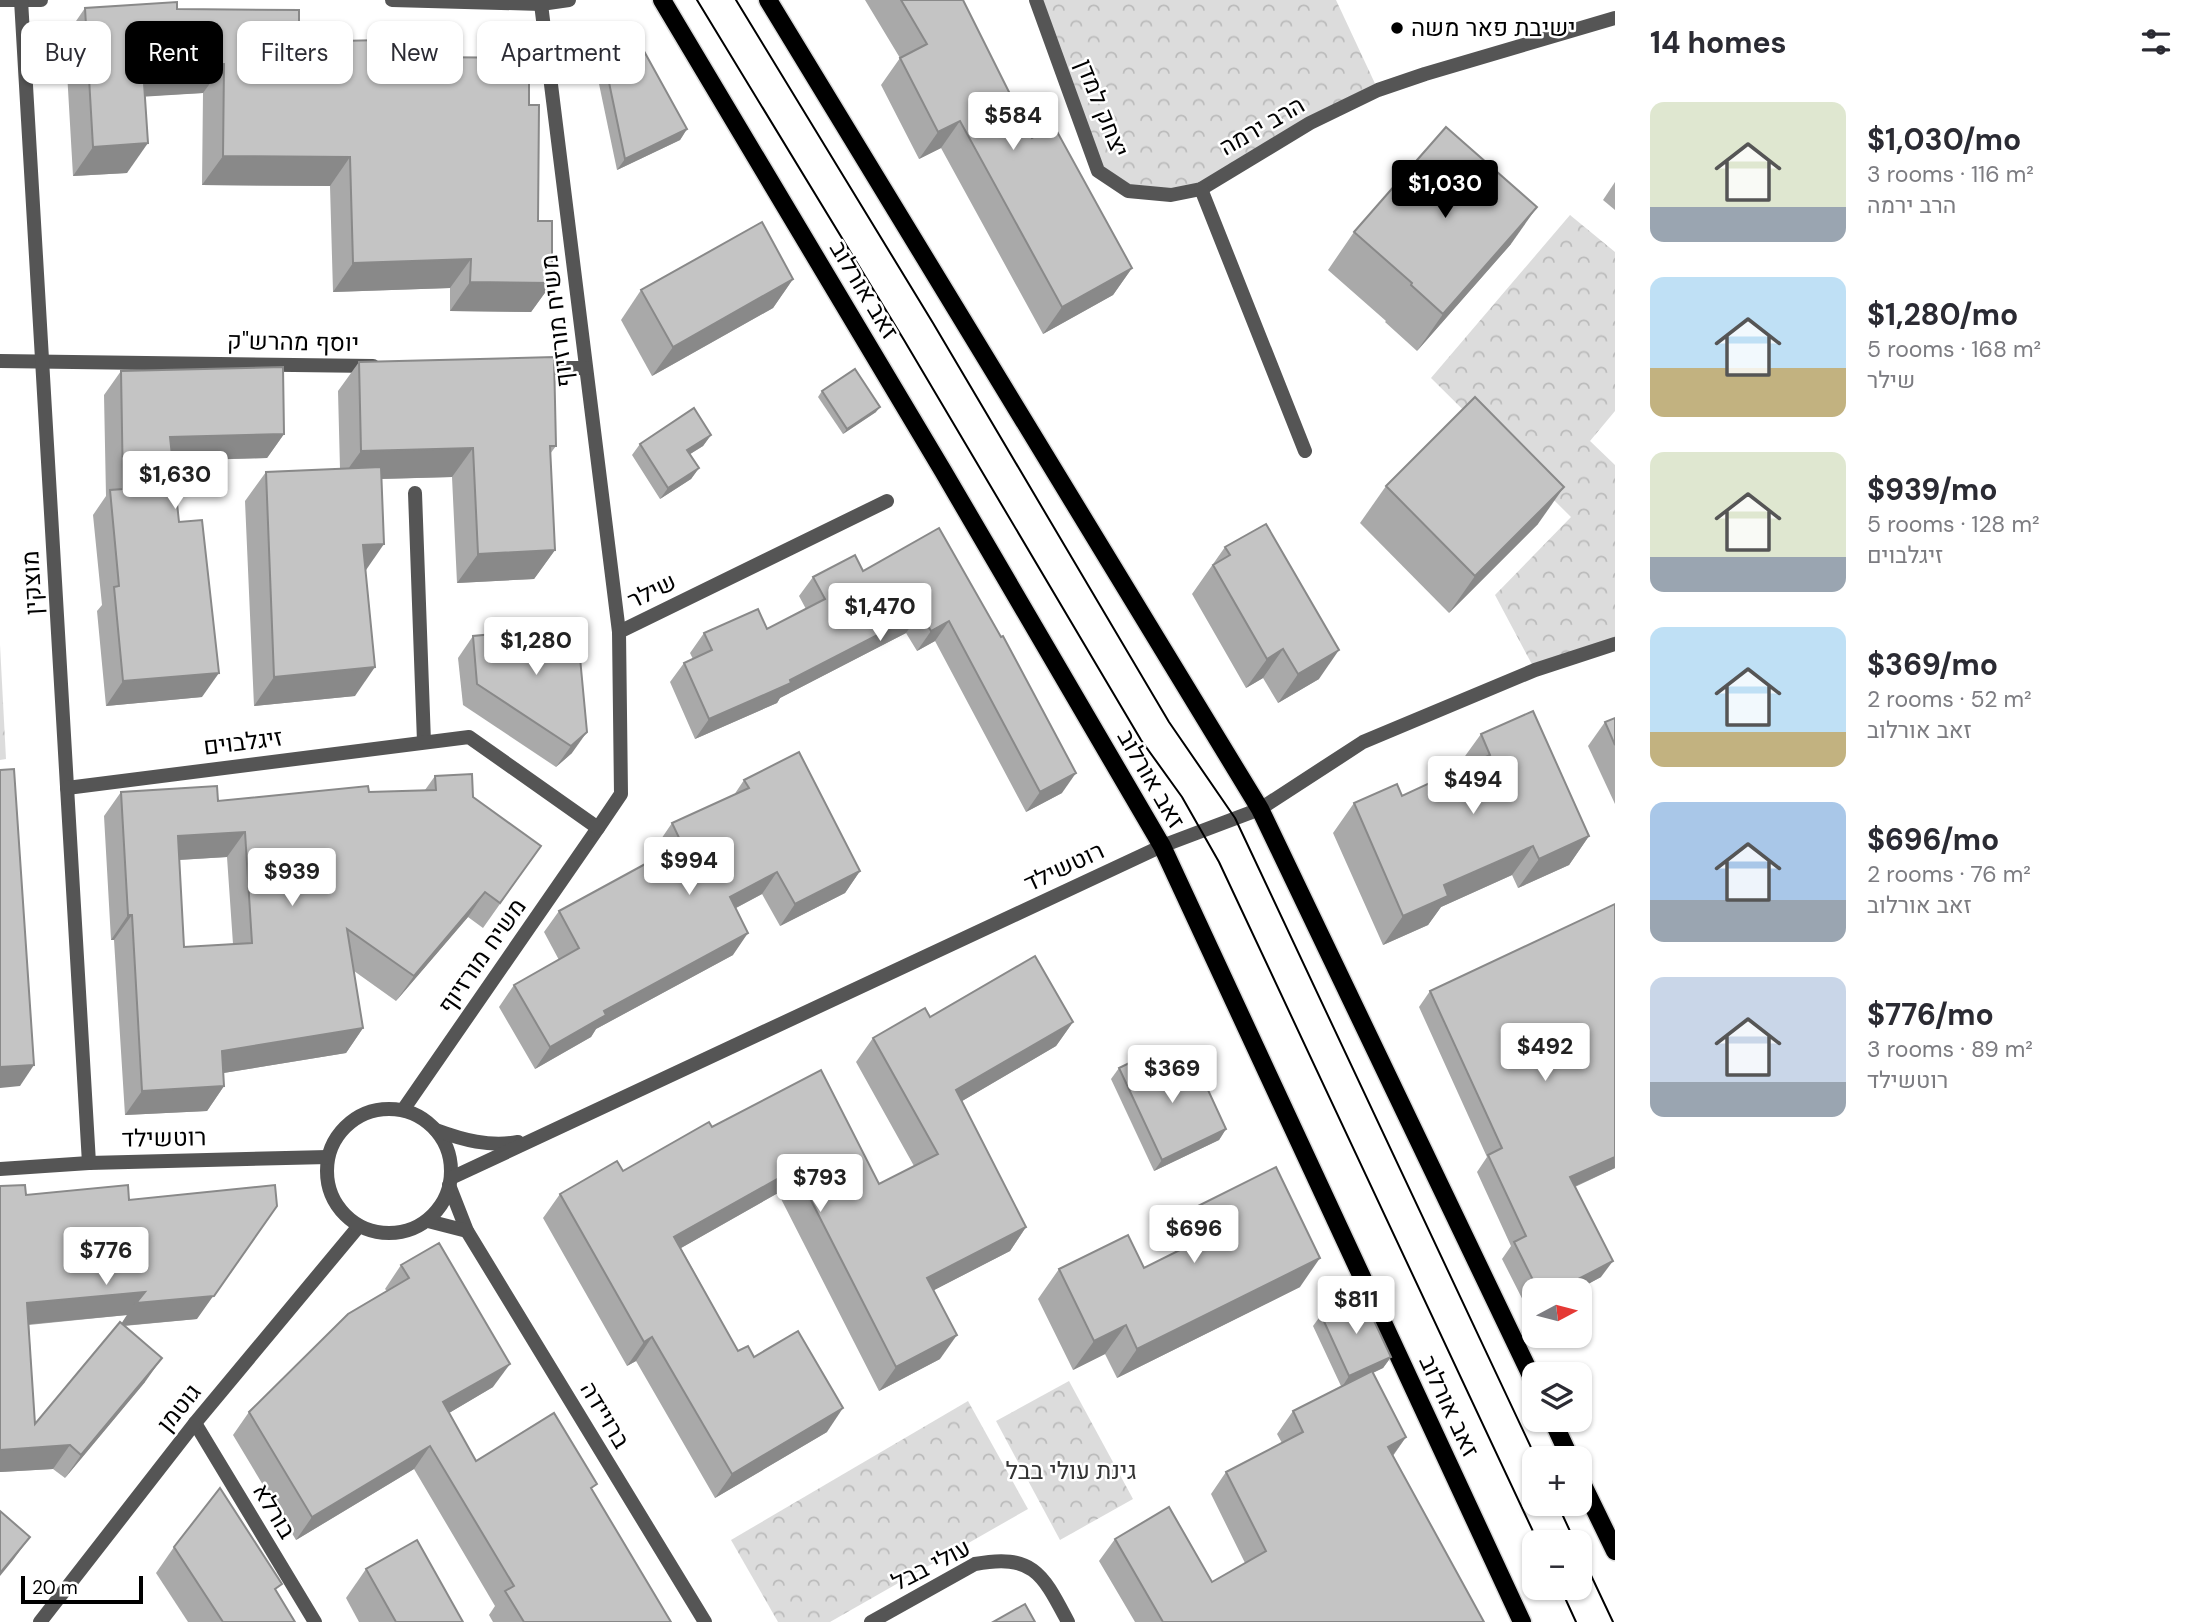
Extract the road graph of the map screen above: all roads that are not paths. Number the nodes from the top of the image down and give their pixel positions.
1 (21, 0) edge
2 (41, 0) edge
3 (391, 0) edge
4 (569, 0) edge
5 (662, 0) edge
6 (768, 0) edge
7 (1036, 0) edge
8 (0, 1) edge
9 (541, 4) junction
10 (1615, 18) edge
11 (1201, 189) junction
12 (0, 361) edge
13 (42, 361) junction
14 (390, 366) edge
15 (516, 368) edge
16 (585, 368) junction
17 (1305, 451) dead end
18 (415, 493) edge
19 (887, 502) dead end
20 (619, 632) junction
21 (1615, 644) edge
22 (424, 742) junction
23 (67, 788) junction
24 (1260, 809) junction
25 (598, 828) junction
26 (1162, 846) junction
27 (403, 1110) junction
28 (436, 1130) junction
29 (533, 1139) junction
30 (328, 1157) junction
31 (89, 1163) junction
32 (0, 1169) edge
33 (450, 1181) junction
34 (428, 1221) junction
35 (359, 1226) junction
36 (467, 1231) junction
37 (1524, 1362) edge
38 (195, 1423) junction
39 (1592, 1503) edge
40 (1614, 1548) edge
41 (40, 1622) edge
42 (315, 1622) edge
43 (705, 1622) edge
44 (871, 1622) edge
45 (1068, 1622) edge
46 (1522, 1622) edge

1 - 2 street
1 - 8 street
1 - 13 street, מוצקין
3 - 9 street
4 - 9 street
5 - 26 main road, זאב אורלוב
6 - 24 main road
7 - 11 street, יצחק למדן
9 - 16 street, משיח מורזיוף
10 - 11 street, הרב ירמה
11 - 17 street
12 - 13 street, יוסף מהרש"ק
13 - 14 street, יוסף מהרש"ק
13 - 23 street, מוצקין
15 - 16 street
16 - 20 street, משיח מורזיוף
18 - 22 street
19 - 20 street, שילר
20 - 25 street, שילר
21 - 24 street, רוטשילד
22 - 23 street, זיגלבוים
22 - 25 street, זיגלבוים
23 - 31 street, מוצקין
24 - 26 street, רוטשילד
24 - 37 main road
25 - 27 street, משיח מורזיוף
26 - 29 street, רוטשילד
26 - 46 main road, זאב אורלוב
27 - 28 street
27 - 30 street
28 - 29 street, רוטשילד
28 - 33 street
29 - 33 street, רוטשילד
30 - 31 street, רוטשילד
30 - 35 street
31 - 32 street, רוטשילד
33 - 34 street
33 - 36 street, ברויידה
34 - 35 street
34 - 36 street
35 - 38 street, גוטמן
36 - 43 street, ברויידה
38 - 41 street, גוטמן
38 - 42 street, בורלא
39 - 40 main road
44 - 45 street, עולי בבל

